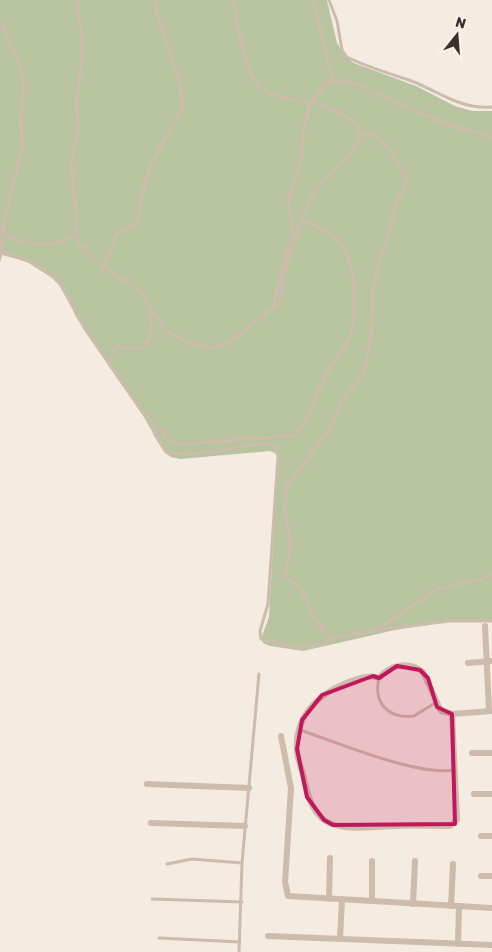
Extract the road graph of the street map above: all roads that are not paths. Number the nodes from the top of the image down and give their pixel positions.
1 (77, 0) edge
2 (155, 0) edge
3 (232, 0) edge
4 (313, 0) edge
5 (329, 0) edge
6 (0, 22) edge
7 (332, 79) junction
8 (311, 103) junction
9 (492, 107) edge
10 (361, 134) junction
11 (492, 138) edge
12 (302, 219) junction
13 (2, 225) edge
14 (295, 230) junction
15 (1, 234) edge
16 (77, 234) junction
17 (1, 252) edge
18 (0, 257) edge
19 (104, 267) junction
20 (150, 309) junction
21 (108, 362) junction
22 (152, 422) junction
23 (492, 574) edge
24 (492, 620) edge
25 (485, 626) dead end
26 (375, 631) junction
27 (334, 638) junction
28 (490, 661) edge
29 (468, 663) dead end
30 (259, 674) dead end
31 (379, 678) junction
32 (435, 703) junction
33 (491, 711) edge
34 (452, 714) junction
35 (299, 730) junction
36 (281, 736) dead end
37 (472, 753) dead end
38 (492, 753) edge
39 (455, 770) junction
40 (147, 784) dead end
41 (249, 788) junction
42 (474, 794) dead end
43 (492, 794) edge
44 (151, 823) dead end
45 (245, 826) junction
46 (481, 836) dead end
47 (492, 836) edge
48 (330, 858) dead end
49 (372, 861) dead end
50 (415, 861) dead end
51 (242, 863) junction
52 (167, 864) dead end
53 (454, 864) dead end
54 (481, 876) dead end
55 (492, 876) edge
56 (152, 899) dead end
57 (329, 899) junction
58 (342, 900) junction
59 (372, 901) junction
60 (242, 902) junction
61 (414, 904) junction
62 (451, 906) junction
63 (459, 906) junction
64 (492, 908) edge
65 (268, 936) dead end
66 (159, 938) dead end
67 (340, 940) junction
68 (240, 942) junction
69 (458, 944) junction
70 (492, 945) edge
71 (240, 952) edge

1 - 16 lane
2 - 19 lane
3 - 8 lane
4 - 7 lane
5 - 9 lane
6 - 13 lane
7 - 8 lane
7 - 11 lane
8 - 10 lane
8 - 14 lane
10 - 12 lane
10 - 27 lane
12 - 14 lane
12 - 22 lane
13 - 15 lane
14 - 20 lane
15 - 16 lane
15 - 17 lane
16 - 19 lane
17 - 18 lane
17 - 21 lane
19 - 20 lane
20 - 21 lane
21 - 22 lane
22 - 27 lane
23 - 26 lane
24 - 26 lane
25 - 28 street
26 - 27 lane
28 - 29 street
28 - 33 street
30 - 41 lane
31 - 32 street
31 - 32 lane
31 - 35 street
32 - 34 street
33 - 34 street
34 - 39 street
35 - 39 lane
35 - 39 street
36 - 57 street
37 - 38 street
40 - 41 street
41 - 45 lane
42 - 43 street
44 - 45 street
45 - 51 lane
46 - 47 street
48 - 57 street
49 - 59 street
50 - 61 street
51 - 52 lane
51 - 60 lane
53 - 62 street
54 - 55 street
56 - 60 lane
57 - 58 street
58 - 59 street
58 - 67 street
59 - 61 street
60 - 68 lane
61 - 62 street
62 - 63 street
63 - 64 street
63 - 69 street
65 - 67 street
66 - 68 lane
67 - 69 street
68 - 71 lane
69 - 70 street

